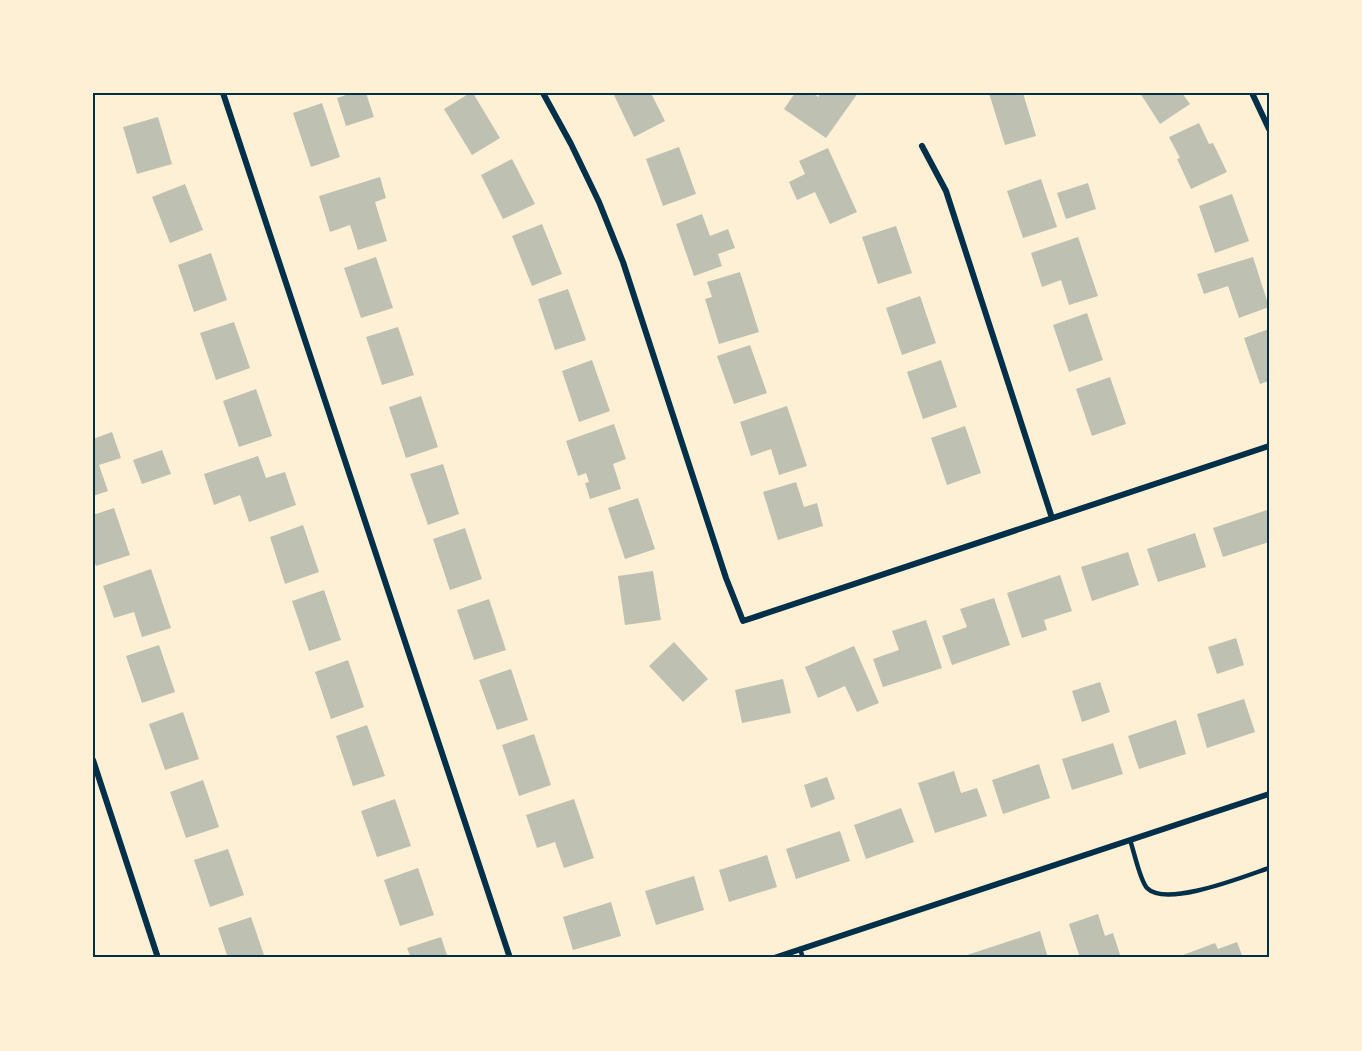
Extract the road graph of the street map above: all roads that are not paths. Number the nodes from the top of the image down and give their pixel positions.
1 (224, 93) edge
2 (543, 93) edge
3 (1252, 93) edge
4 (1269, 129) edge
5 (922, 147) dead end
6 (1269, 446) edge
7 (1052, 518) junction
8 (93, 760) edge
9 (1269, 794) edge
10 (1130, 840) junction
11 (1269, 868) edge
12 (800, 949) junction
13 (158, 958) edge
14 (510, 958) edge
15 (774, 958) edge
16 (802, 958) edge

1 - 14 street
2 - 7 street
3 - 4 street
5 - 7 street
6 - 7 street
8 - 13 street
9 - 10 street
10 - 11 lane
10 - 12 street
12 - 15 street
12 - 16 lane

